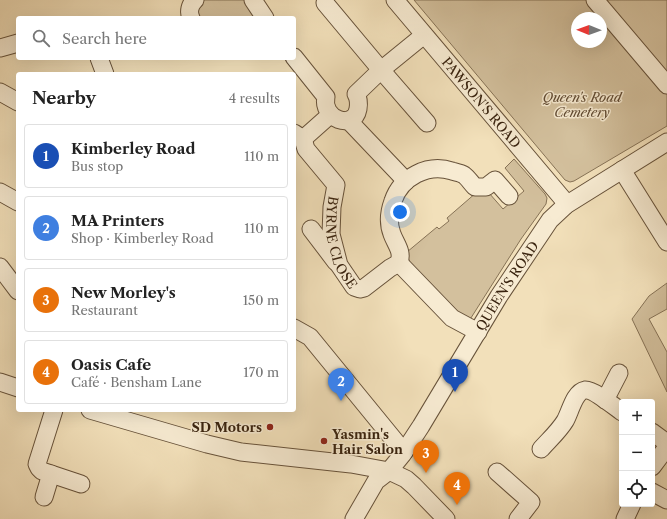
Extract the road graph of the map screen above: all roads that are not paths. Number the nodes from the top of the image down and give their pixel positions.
1 (195, 0) edge
2 (253, 0) edge
3 (395, 0) edge
4 (595, 0) edge
5 (325, 3) dead end
6 (190, 16) edge
7 (264, 16) edge
8 (424, 35) junction
9 (16, 44) edge
10 (0, 48) edge
11 (100, 60) edge
12 (296, 60) edge
13 (381, 70) junction
14 (104, 72) edge
15 (667, 84) edge
16 (0, 92) edge
17 (16, 101) edge
18 (330, 115) junction
19 (348, 120) junction
20 (427, 123) dead end
21 (298, 136) edge
22 (667, 142) edge
23 (622, 170) junction
24 (406, 181) junction
25 (0, 192) edge
26 (509, 196) dead end
27 (16, 201) edge
28 (566, 205) junction
29 (311, 229) dead end
30 (667, 242) edge
31 (400, 263) junction
32 (338, 265) junction
33 (0, 266) edge
34 (16, 288) edge
35 (296, 329) edge
36 (478, 332) junction
37 (619, 373) dead end
38 (0, 382) edge
39 (16, 387) edge
40 (605, 400) junction
41 (619, 410) edge
42 (53, 412) edge
43 (97, 412) edge
44 (655, 434) edge
45 (667, 443) edge
46 (667, 447) edge
47 (540, 448) dead end
48 (404, 452) junction
49 (655, 463) edge
50 (389, 471) junction
51 (497, 472) dead end
52 (51, 474) junction
53 (81, 484) dead end
54 (655, 494) edge
55 (44, 498) dead end
56 (667, 500) edge
57 (631, 507) edge
58 (354, 519) edge
59 (446, 519) edge
60 (518, 519) edge
61 (625, 519) edge

1 - 6 street
2 - 7 street
3 - 8 street, PAWSON'S ROAD
4 - 15 street
5 - 13 street
8 - 13 street
8 - 28 street, PAWSON'S ROAD
9 - 10 street
11 - 14 street
12 - 18 street
13 - 19 street
13 - 20 street
16 - 17 street
18 - 19 street
18 - 21 street
19 - 24 street
21 - 32 street, BYRNE CLOSE
22 - 23 street, QUEEN'S ROAD
23 - 28 street, QUEEN'S ROAD
23 - 30 street
24 - 26 street
24 - 31 street
25 - 27 street
28 - 36 street, QUEEN'S ROAD
29 - 32 street
31 - 32 street, BYRNE CLOSE
31 - 36 street
33 - 34 street
35 - 48 street
36 - 48 street, QUEEN'S ROAD
37 - 40 street
38 - 39 street
40 - 41 street
40 - 47 street
42 - 52 street
43 - 50 street
44 - 45 street
46 - 49 street
48 - 50 street, QUEEN'S ROAD
50 - 58 street, QUEEN'S ROAD
50 - 59 street
51 - 60 street
52 - 53 street
52 - 55 street
54 - 56 street
57 - 61 street

